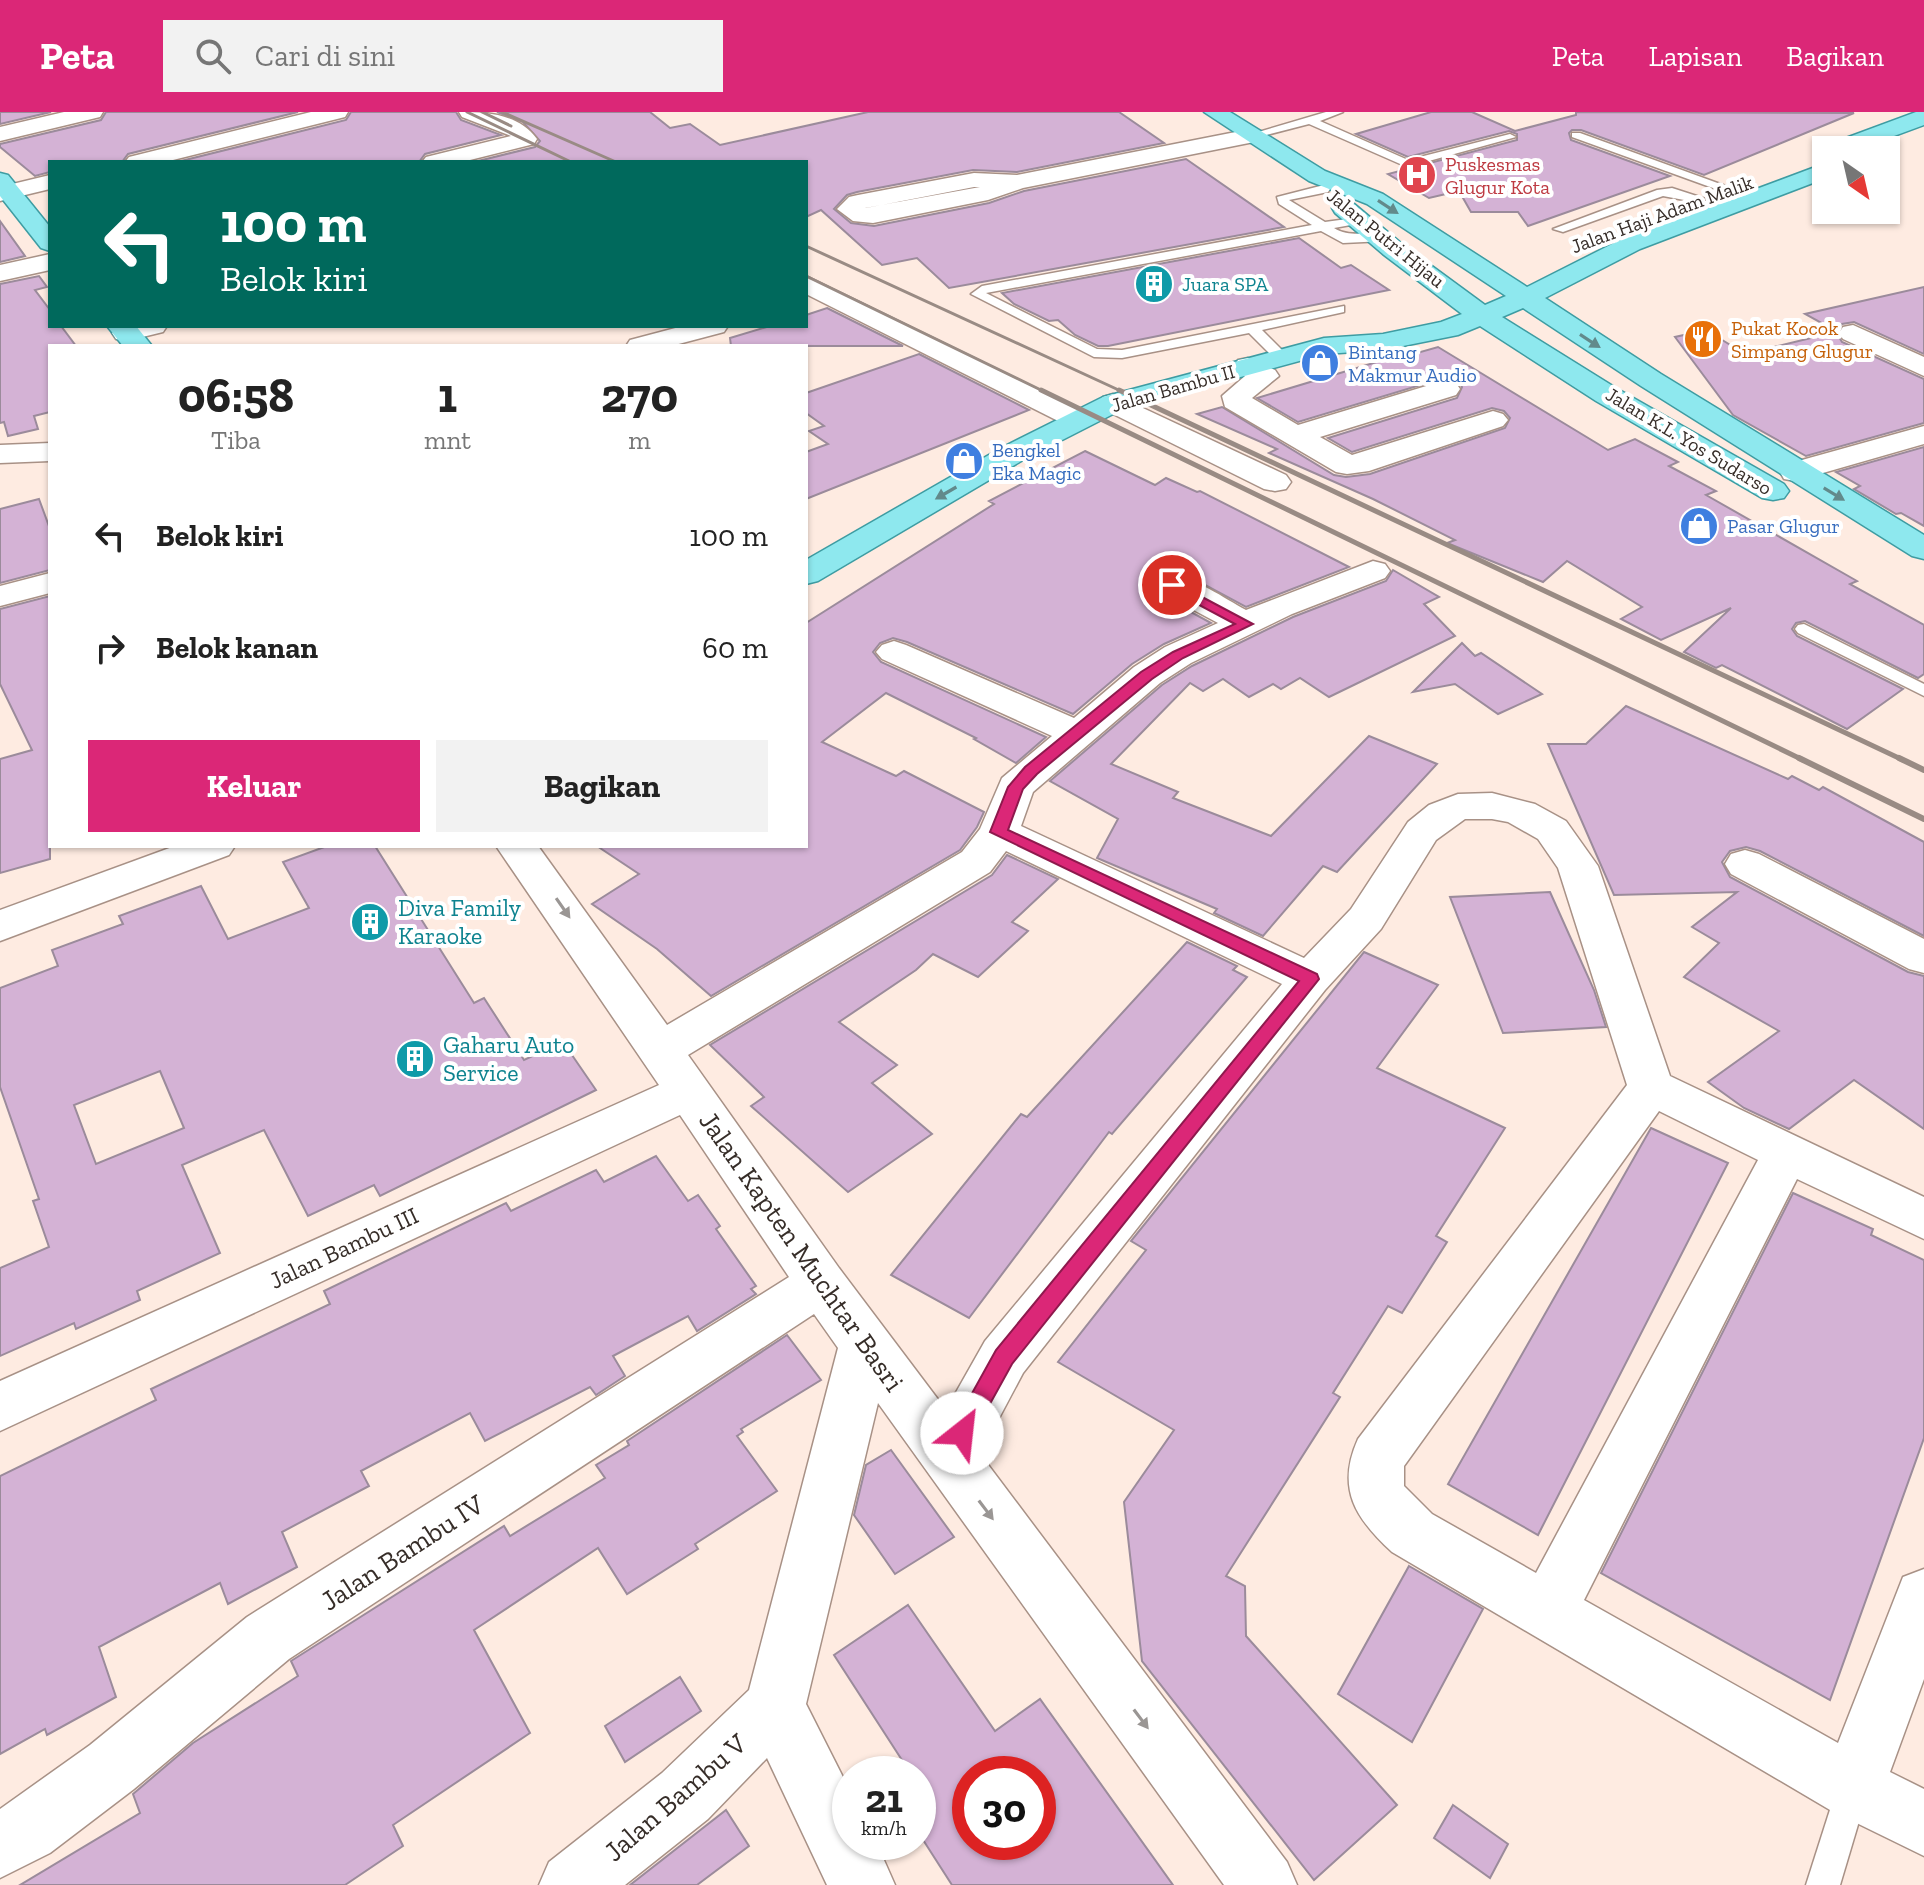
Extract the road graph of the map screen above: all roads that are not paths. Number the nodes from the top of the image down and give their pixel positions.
1 (92, 112) edge
2 (337, 112) edge
3 (470, 112) edge
4 (1215, 112) edge
5 (1338, 112) edge
6 (1924, 117) edge
7 (1310, 120) junction
8 (1924, 132) edge
9 (0, 134) edge
10 (1576, 135) dead end
11 (1251, 136) junction
12 (1873, 136) edge
13 (1510, 137) dead end
14 (1900, 141) edge
15 (1812, 158) edge
16 (145, 160) edge
17 (442, 160) edge
18 (1812, 175) edge
19 (48, 182) edge
20 (1017, 182) junction
21 (1320, 183) junction
22 (3, 188) edge
23 (1728, 189) junction
24 (1358, 220) junction
25 (1322, 227) junction
26 (1381, 238) junction
27 (1559, 240) dead end
28 (48, 244) edge
29 (48, 248) edge
30 (0, 273) edge
31 (1516, 283) junction
32 (814, 294) edge
33 (1458, 297) junction
34 (1339, 309) dead end
35 (1484, 315) junction
36 (707, 328) edge
37 (1252, 328) junction
38 (1448, 329) junction
39 (1853, 333) dead end
40 (647, 344) edge
41 (1324, 346) junction
42 (1281, 357) junction
43 (1248, 366) junction
44 (1924, 368) edge
45 (1567, 369) junction
46 (1446, 389) dead end
47 (1113, 403) junction
48 (1078, 420) junction
49 (1493, 420) dead end
50 (1295, 435) junction
51 (1924, 435) edge
52 (48, 452) edge
53 (0, 454) edge
54 (1795, 472) junction
55 (1275, 482) dead end
56 (1924, 549) edge
57 (1373, 571) dead end
58 (808, 573) edge
59 (1924, 578) edge
60 (48, 584) edge
61 (1172, 585) dead end
62 (0, 596) edge
63 (1246, 624) junction
64 (1804, 629) dead end
65 (894, 652) dead end
66 (1924, 691) edge
67 (1076, 733) junction
68 (999, 832) junction
69 (210, 848) edge
70 (518, 848) edge
71 (1745, 864) dead end
72 (0, 926) edge
73 (1924, 958) edge
74 (1310, 979) junction
75 (675, 1070) junction
76 (1651, 1087) junction
77 (1786, 1153) junction
78 (1924, 1219) edge
79 (821, 1283) junction
80 (866, 1343) junction
81 (0, 1407) edge
82 (948, 1459) junction
83 (1924, 1597) edge
84 (1547, 1611) junction
85 (775, 1707) junction
86 (1853, 1787) junction
87 (1924, 1824) edge
88 (0, 1845) edge
89 (572, 1885) edge
90 (862, 1885) edge
91 (1264, 1885) edge
92 (1823, 1885) edge

1 - 9 street
2 - 16 street
3 - 17 street
4 - 11 main road, Jalan Putri Hijau
5 - 7 lane
6 - 12 main road
7 - 11 lane
7 - 13 lane
8 - 14 main road
10 - 23 lane
11 - 20 street
11 - 21 main road, Jalan Putri Hijau
15 - 23 main road, Jalan Haji Adam Malik
18 - 31 main road, Jalan Haji Adam Malik
19 - 22 street
20 - 20 street
21 - 24 main road, Jalan Putri Hijau
21 - 25 lane
21 -> 31 main road, Jalan Putri Hijau
22 - 28 main road
23 - 27 main road, Jalan Haji Adam Malik
24 - 25 lane
24 - 26 main road, Jalan Putri Hijau
25 - 26 lane
25 - 37 lane
26 - 33 main road, Jalan Putri Hijau
29 - 30 street
31 - 33 main road
31 - 35 main road, Jalan Bambu II
31 -> 54 main road, Jalan K.L. Yos Sudarso
32 - 48 street
33 - 35 main road, Jalan K.L. Yos Sudarso
33 - 41 main road
34 - 37 lane
35 - 38 main road, Jalan Bambu II
35 - 45 main road, Jalan K.L. Yos Sudarso
36 - 40 street
37 - 42 lane
38 - 41 main road, Jalan Bambu II
38 - 45 main road
39 - 44 street
41 - 42 main road, Jalan Bambu II
42 - 43 main road, Jalan Bambu II
43 - 47 main road, Jalan Bambu II
43 - 50 street
45 - 59 main road, Jalan K.L. Yos Sudarso
46 - 50 street
47 - 48 main road, Jalan Bambu II
47 - 55 street
48 -> 58 main road, Jalan Bambu II
49 - 50 street
51 - 54 street
52 - 53 street
54 -> 56 main road, Jalan K.L. Yos Sudarso
57 - 63 street, Jalan Bambu III
60 - 62 street
61 - 63 street
63 - 67 street, Jalan Bambu III
64 - 66 lane
65 - 67 street
67 - 68 street, Jalan Bambu III
68 - 74 street
68 - 75 street, Jalan Bambu III
69 - 72 street
70 -> 75 street, Jalan Kapten Muchtar Basri
71 - 73 street
74 - 76 street
74 - 82 street
75 - 79 street, Jalan Kapten Muchtar Basri
75 - 81 street, Jalan Bambu III
76 - 77 street
76 - 84 street
77 - 78 street
77 - 84 street
79 - 80 street, Jalan Kapten Muchtar Basri
79 - 88 street, Jalan Bambu IV
80 - 82 street, Jalan Kapten Muchtar Basri
80 - 85 street
82 -> 91 street, Jalan Kapten Muchtar Basri
83 - 86 street
84 - 86 street
85 - 89 street, Jalan Bambu V
85 - 90 street
86 - 87 street
86 - 92 lane

